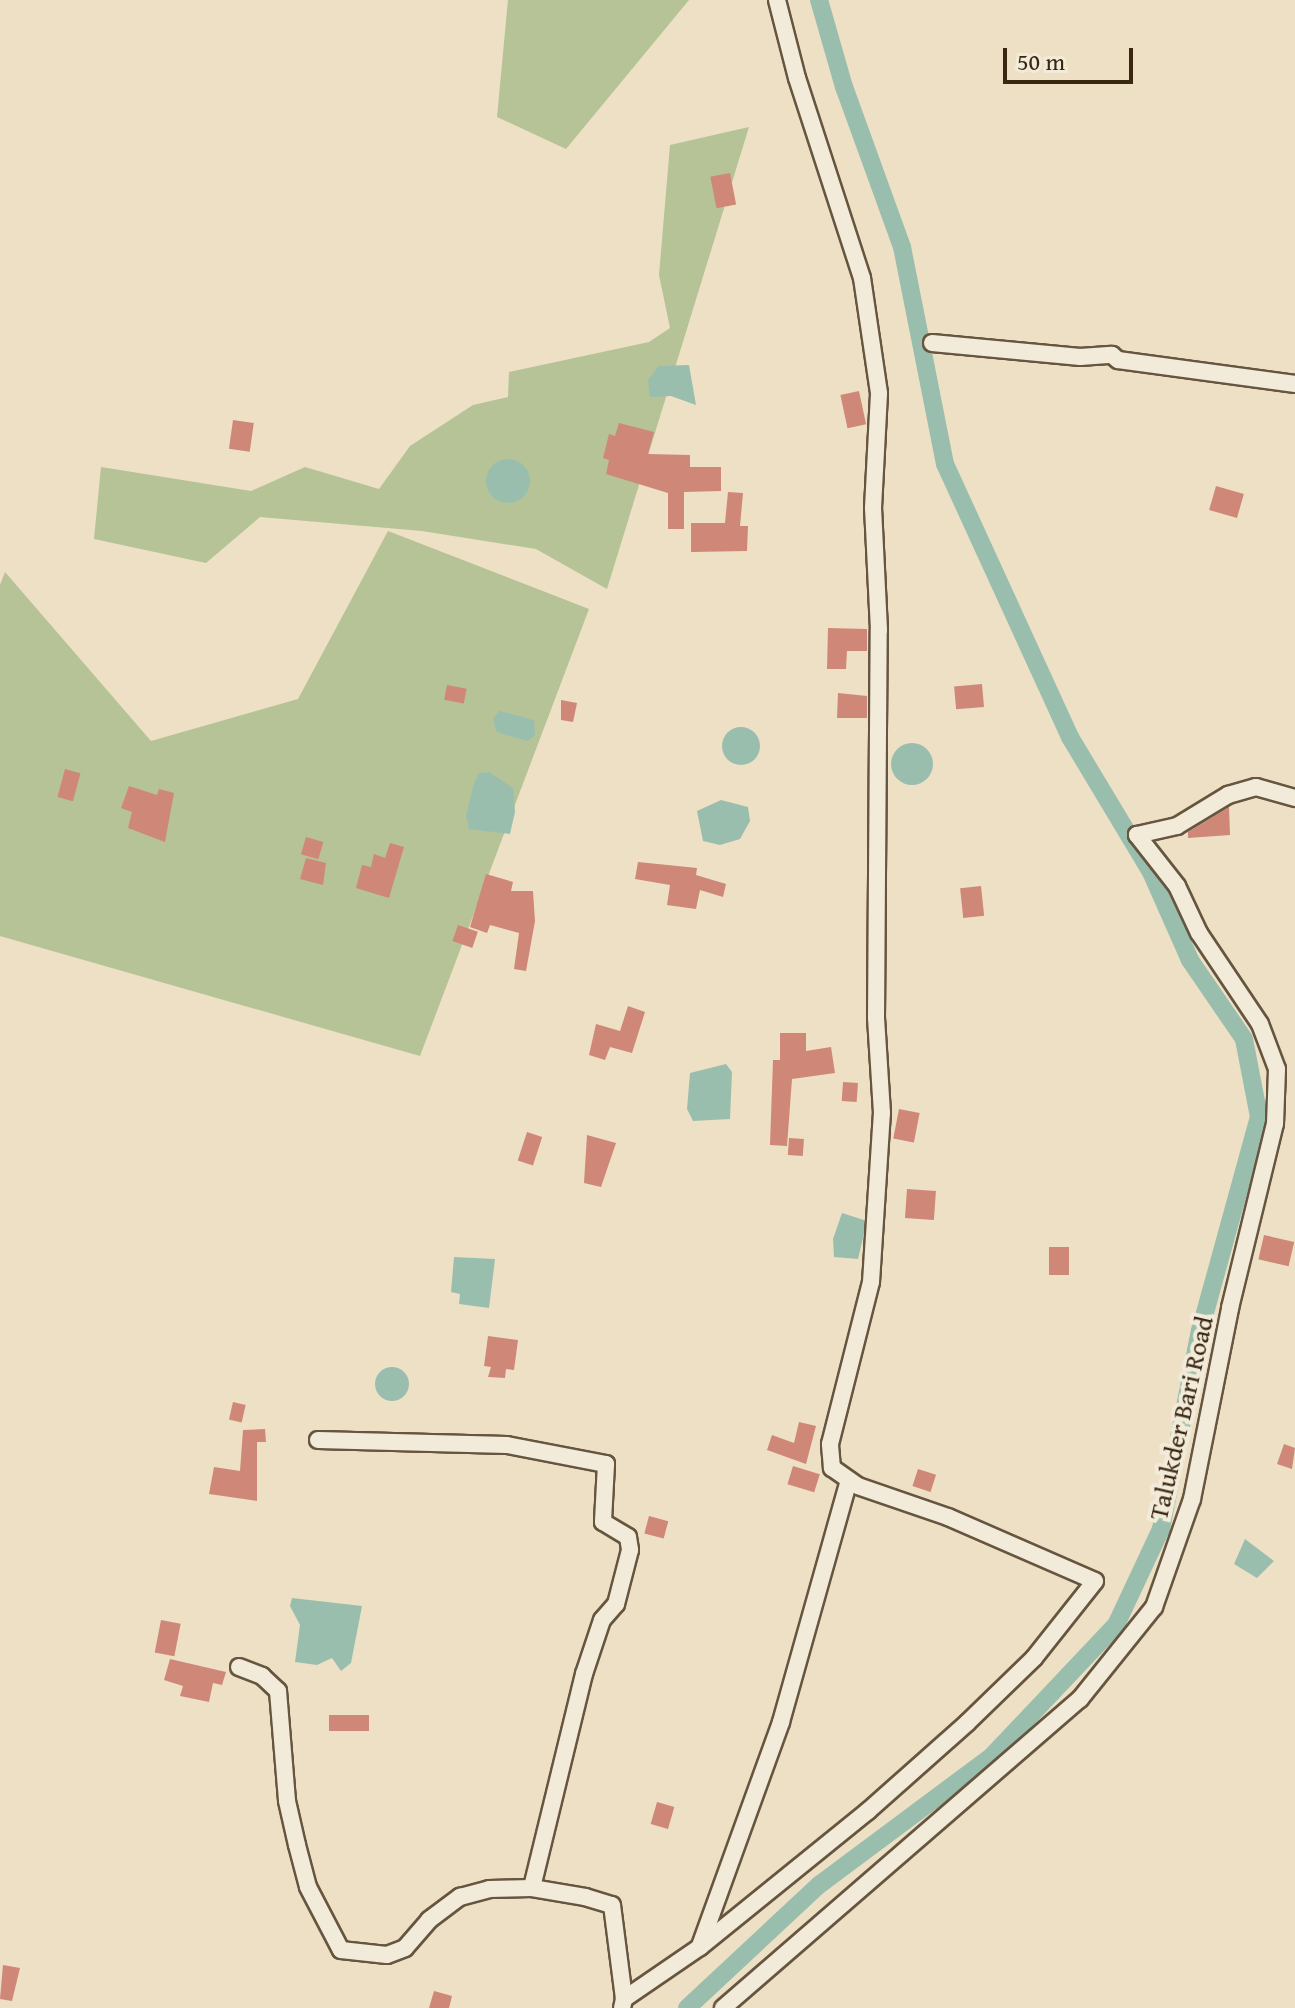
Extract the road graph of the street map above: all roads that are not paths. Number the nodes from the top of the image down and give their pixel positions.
1 (777, 0) edge
2 (932, 343) dead end
3 (1295, 384) edge
4 (1295, 798) edge
5 (318, 1440) dead end
6 (849, 1480) junction
7 (239, 1667) dead end
8 (532, 1888) junction
9 (700, 1947) junction
10 (623, 2003) edge
11 (723, 2008) edge

1 - 6 street
2 - 3 street
4 - 11 street, Talukder Bari Road
5 - 8 street
6 - 9 street
6 - 9 street
7 - 8 street
8 - 10 street
9 - 10 street

